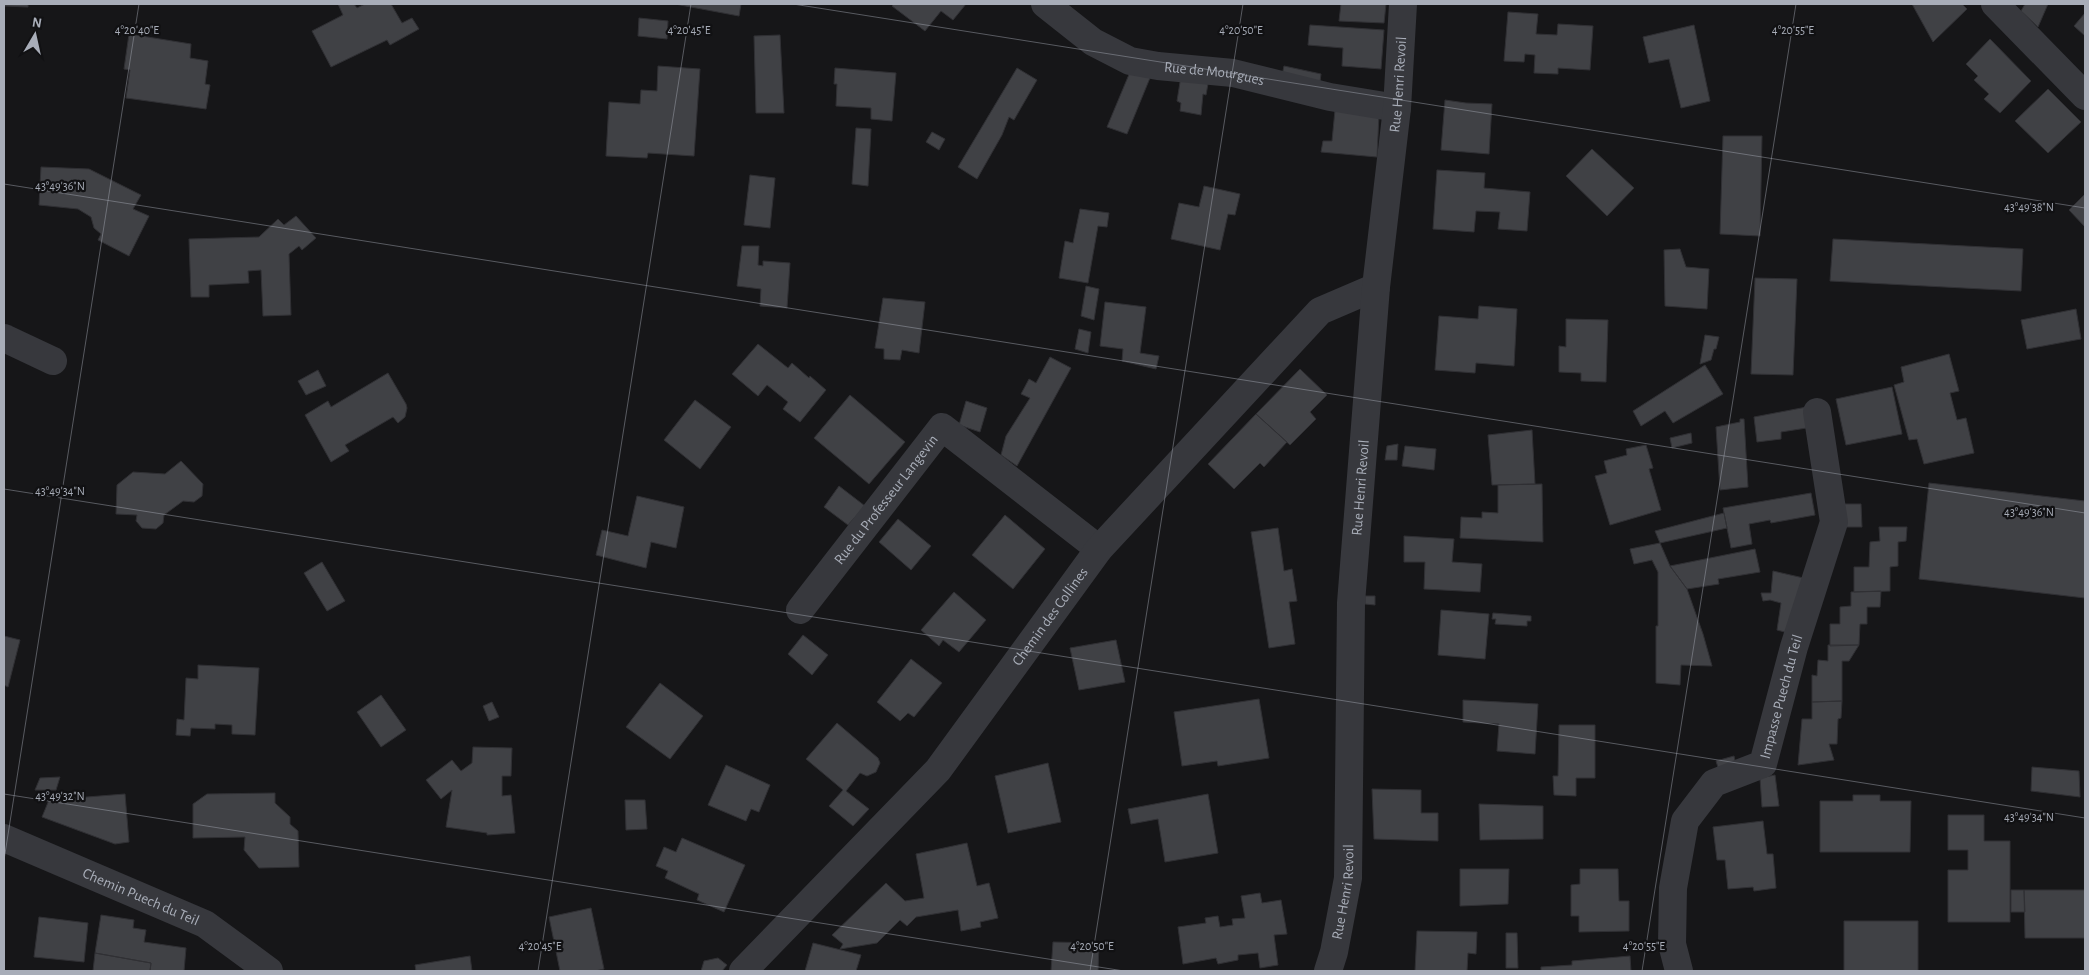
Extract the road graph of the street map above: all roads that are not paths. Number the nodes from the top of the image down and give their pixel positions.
1 (1046, 4) edge
2 (1403, 4) edge
3 (1995, 4) edge
4 (2085, 96) edge
5 (1397, 108) junction
6 (1376, 287) junction
7 (4, 338) edge
8 (53, 360) dead end
9 (1818, 412) dead end
10 (1099, 549) junction
11 (800, 610) dead end
12 (4, 838) edge
13 (270, 971) edge
14 (743, 971) edge
15 (1328, 971) edge
16 (1679, 971) edge

1 - 5 street, Rue de Mourgues
2 - 5 street, Rue Henri Revoil
3 - 4 street
5 - 6 street, Rue Henri Revoil
6 - 10 street, Chemin des Collines
6 - 15 street, Rue Henri Revoil
7 - 8 street
9 - 16 street, Impasse Puech du Teil
10 - 11 street, Rue du Professeur Langevin
10 - 14 street, Chemin des Collines
12 - 13 street, Chemin Puech du Teil

